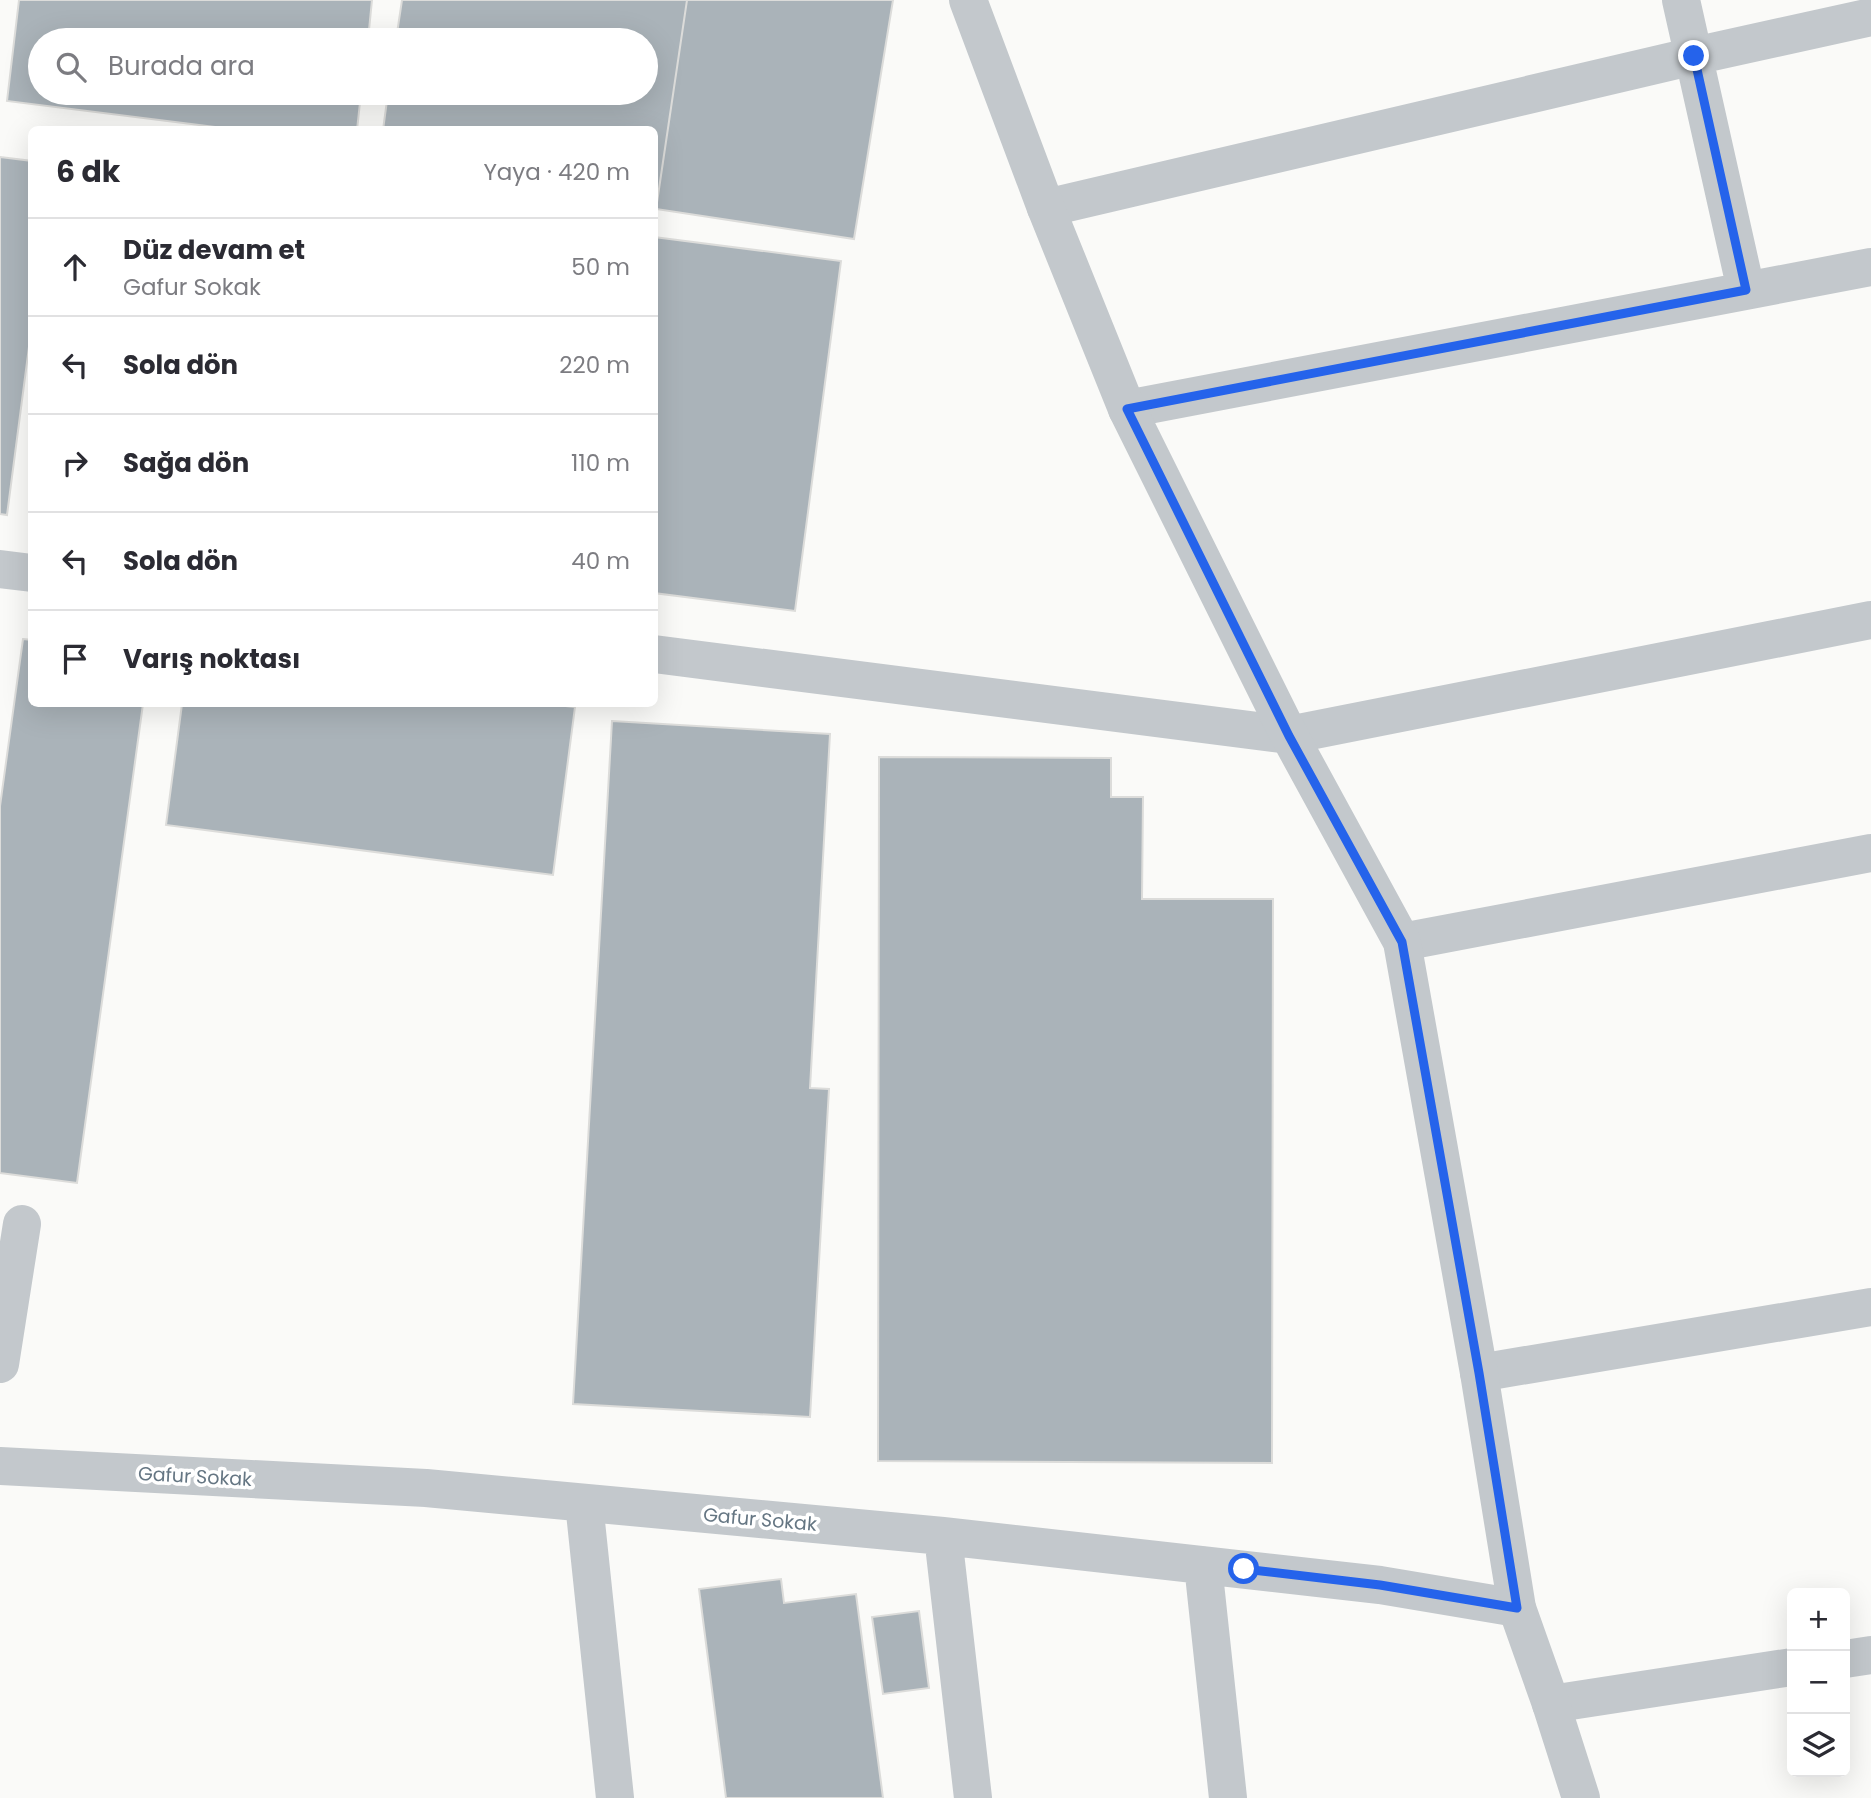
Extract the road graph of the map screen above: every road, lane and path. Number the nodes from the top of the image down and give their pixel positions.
1 (968, 0) edge
2 (1681, 0) edge
3 (1871, 17) edge
4 (1694, 56) junction
5 (1046, 208) junction
6 (1871, 267) edge
7 (1746, 290) junction
8 (1127, 409) junction
9 (0, 569) edge
10 (28, 572) edge
11 (1871, 620) edge
12 (658, 655) edge
13 (1289, 736) junction
14 (1871, 853) edge
15 (1402, 942) junction
16 (22, 1224) dead end
17 (1871, 1307) edge
18 (0, 1364) edge
19 (1479, 1373) junction
20 (0, 1466) edge
21 (584, 1503) junction
22 (943, 1536) junction
23 (1203, 1565) junction
24 (1517, 1608) junction
25 (1871, 1655) edge
26 (1850, 1658) edge
27 (1787, 1668) edge
28 (1551, 1704) junction
29 (615, 1798) edge
30 (973, 1798) edge
31 (1228, 1798) edge
32 (1581, 1798) edge

1 - 5 street
2 - 4 street
3 - 4 street
4 - 5 street
4 - 7 street
5 - 8 street
6 - 7 street
7 - 8 street
8 - 13 street
9 - 10 street
11 - 13 street
12 - 13 street
13 - 15 street
14 - 15 street
15 - 19 street
16 - 18 street
17 - 19 street
19 - 24 street
20 - 21 street, Gafur Sokak
21 - 22 street, Gafur Sokak
21 - 29 street
22 - 23 street, Gafur Sokak
22 - 30 street
23 - 24 street, Gafur Sokak
23 - 31 street
24 - 28 street
25 - 26 street
27 - 28 street
28 - 32 street

